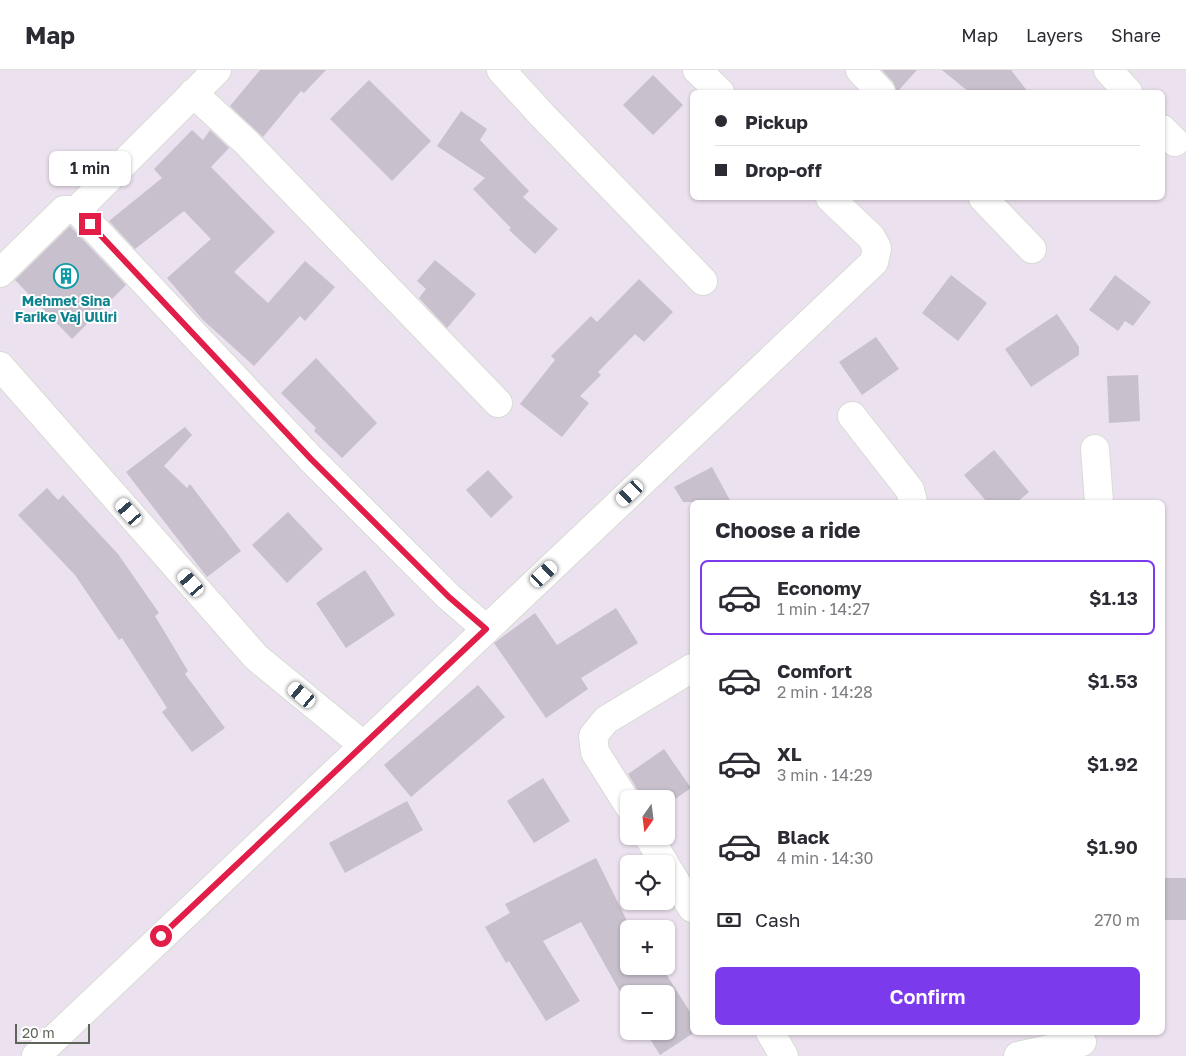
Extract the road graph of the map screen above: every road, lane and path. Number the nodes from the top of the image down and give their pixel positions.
1 (217, 70) edge
2 (501, 70) edge
3 (696, 70) edge
4 (860, 70) edge
5 (1108, 70) edge
6 (718, 90) edge
7 (879, 90) edge
8 (1126, 90) edge
9 (193, 93) junction
10 (832, 200) edge
11 (985, 200) edge
12 (77, 210) junction
13 (1032, 249) dead end
14 (0, 273) edge
15 (703, 281) dead end
16 (0, 366) edge
17 (498, 403) dead end
18 (852, 416) dead end
19 (1095, 449) dead end
20 (912, 500) edge
21 (1100, 500) edge
22 (486, 629) junction
23 (690, 669) edge
24 (363, 745) junction
25 (620, 792) edge
26 (675, 880) edge
27 (690, 905) edge
28 (772, 1035) edge
29 (1083, 1044) edge
30 (36, 1056) edge
31 (784, 1056) edge
32 (1018, 1056) edge

1 - 9 street
2 - 15 street
3 - 6 street
4 - 7 street
5 - 8 street
9 - 12 street
9 - 17 street
10 - 22 street
11 - 13 street
12 - 14 street
12 - 22 street
16 - 24 street
18 - 20 street
19 - 21 street
22 - 24 street
23 - 25 street
24 - 30 street
26 - 27 street
28 - 31 street
29 - 32 street

